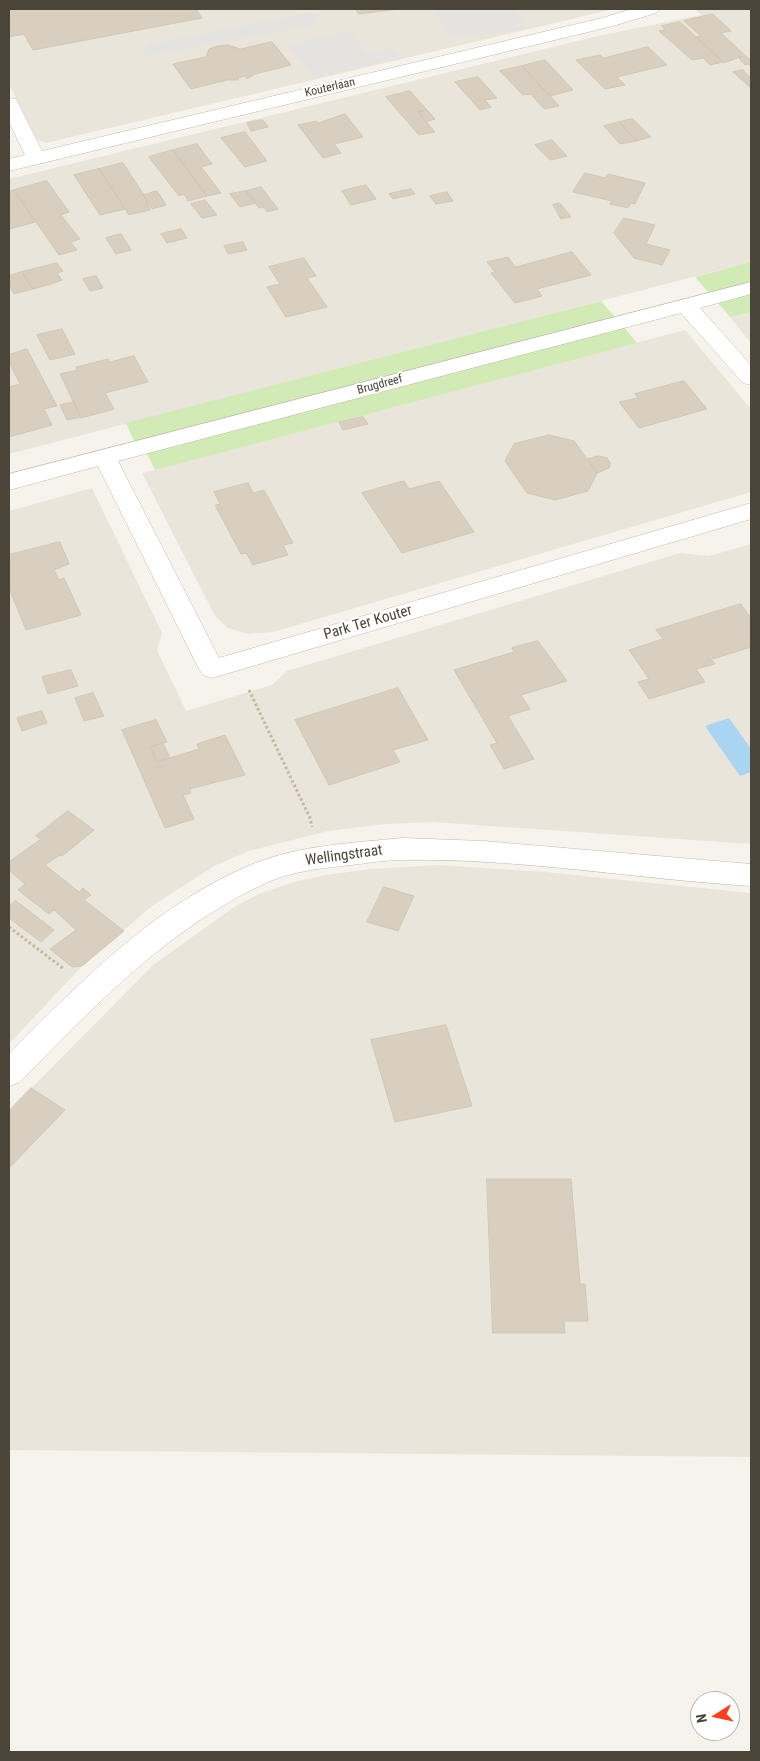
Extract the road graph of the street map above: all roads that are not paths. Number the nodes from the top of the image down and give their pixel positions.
1 (650, 9) edge
2 (9, 103) edge
3 (36, 158) junction
4 (9, 166) edge
5 (751, 288) edge
6 (686, 305) junction
7 (751, 378) edge
8 (105, 458) junction
9 (9, 482) edge
10 (751, 511) edge
11 (751, 875) edge
12 (9, 1073) edge

1 - 3 street, Kouterlaan
2 - 3 street
3 - 4 street, Kouterlaan
5 - 6 street, Brugdreef
6 - 7 street
6 - 8 street, Brugdreef
8 - 9 street, Brugdreef
8 - 10 street, Park Ter Kouter
11 - 12 street, Wellingstraat

